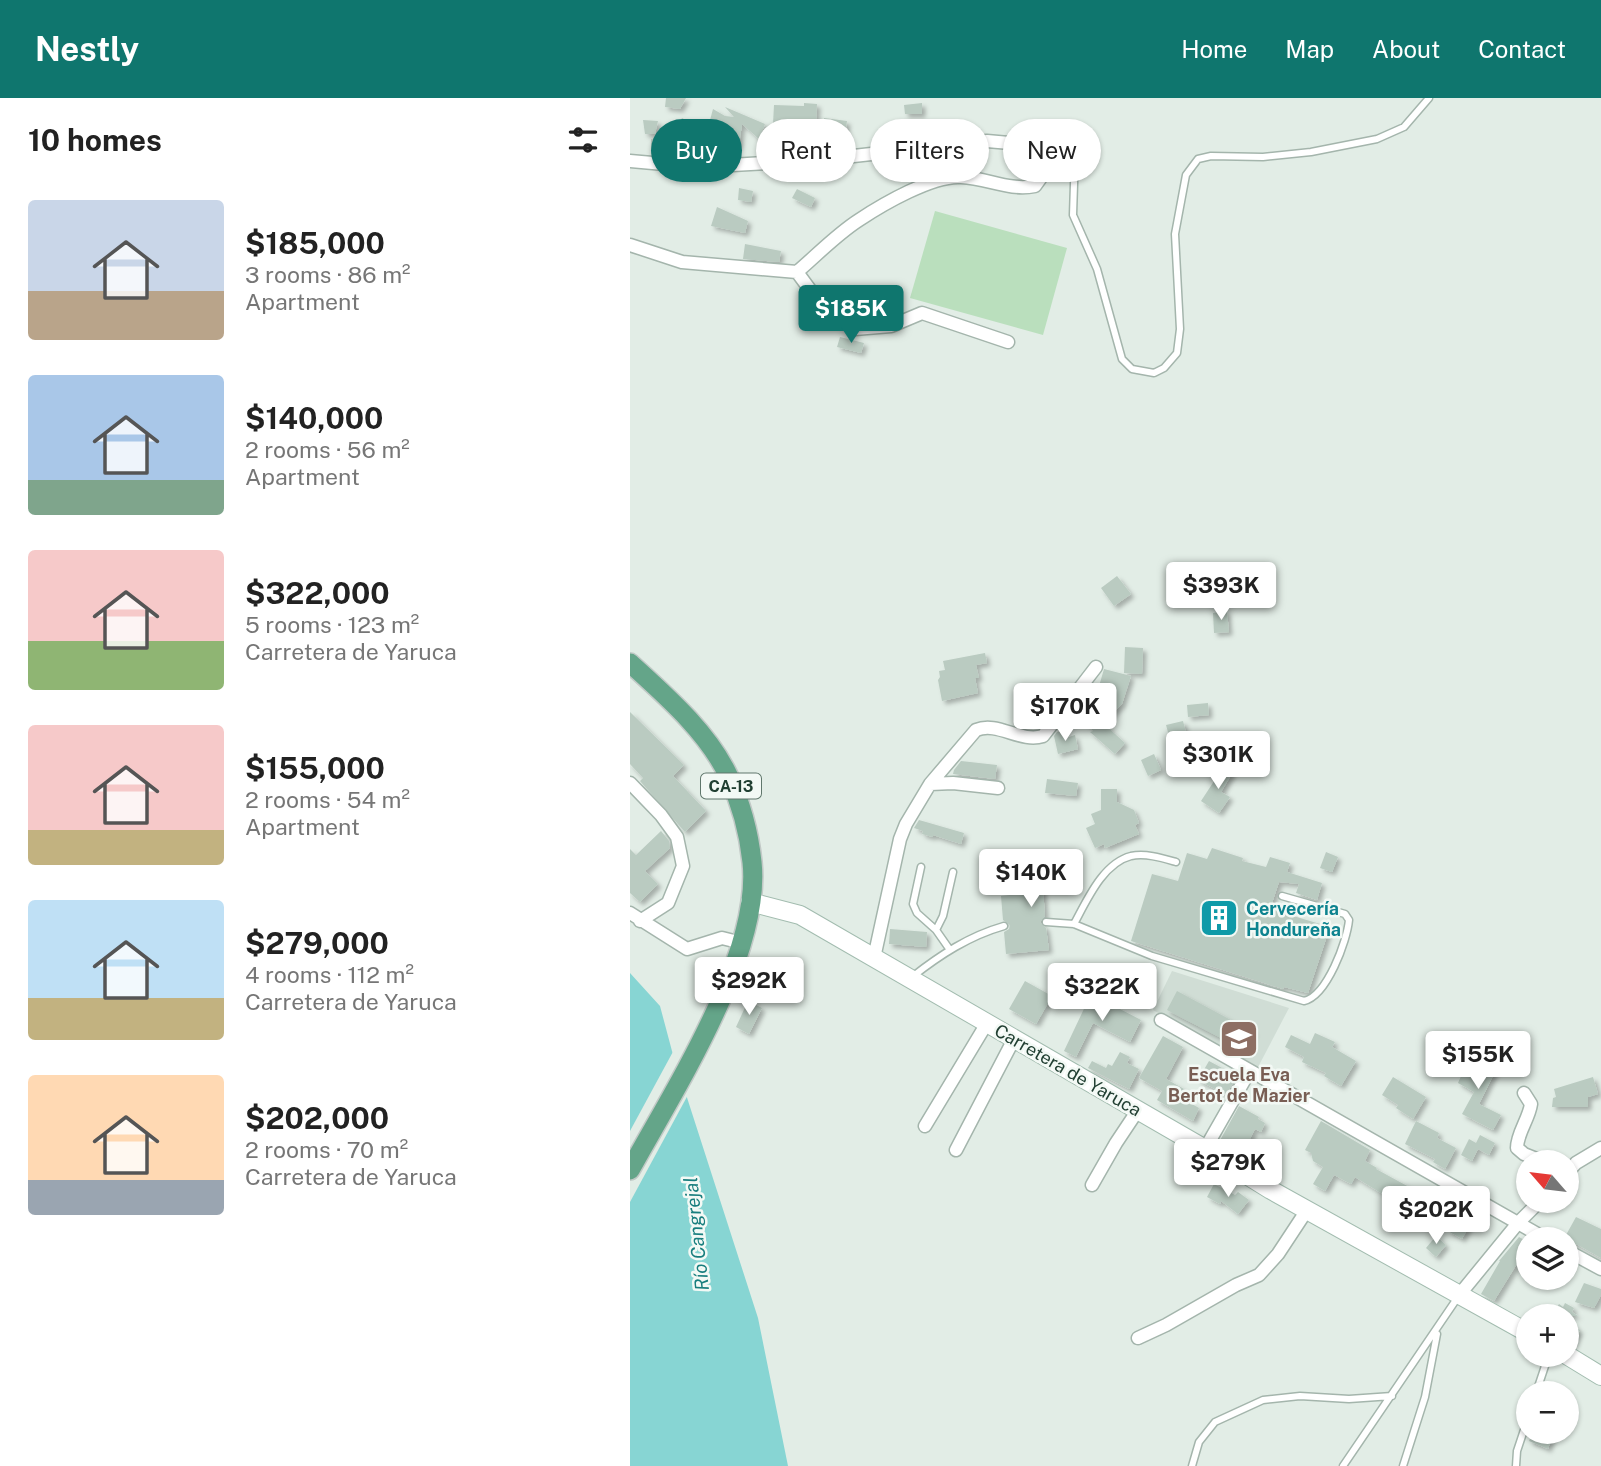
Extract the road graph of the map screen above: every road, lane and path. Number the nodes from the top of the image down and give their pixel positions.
1 (1429, 98) edge
2 (1003, 142) edge
3 (630, 161) edge
4 (1038, 182) edge
5 (1074, 182) edge
6 (630, 245) edge
7 (797, 272) junction
8 (1007, 342) dead end
9 (630, 663) edge
10 (1096, 667) dead end
11 (630, 783) edge
12 (930, 784) junction
13 (998, 788) dead end
14 (1176, 862) dead end
15 (921, 867) dead end
16 (953, 872) dead end
17 (1282, 895) dead end
18 (750, 902) junction
19 (635, 917) edge
20 (1046, 922) dead end
21 (1074, 924) junction
22 (1004, 926) dead end
23 (936, 930) junction
24 (742, 943) junction
25 (950, 950) junction
26 (874, 958) junction
27 (910, 978) junction
28 (1161, 1020) dead end
29 (987, 1023) junction
30 (1014, 1039) junction
31 (1249, 1072) junction
32 (1524, 1093) dead end
33 (1138, 1110) junction
34 (925, 1126) dead end
35 (1601, 1148) edge
36 (1205, 1149) junction
37 (956, 1150) dead end
38 (1519, 1150) edge
39 (1579, 1161) edge
40 (630, 1170) edge
41 (1092, 1185) dead end
42 (1307, 1210) junction
43 (1528, 1213) edge
44 (1518, 1223) junction
45 (1525, 1227) edge
46 (1579, 1257) edge
47 (1601, 1269) edge
48 (1460, 1294) junction
49 (1516, 1326) edge
50 (1438, 1329) junction
51 (1138, 1338) dead end
52 (1579, 1363) edge
53 (1601, 1376) edge
54 (1392, 1396) junction
55 (1519, 1444) edge
56 (1192, 1466) edge
57 (1344, 1466) edge
58 (1403, 1466) edge
59 (1516, 1466) edge

1 - 5 lane
2 - 3 street
4 - 7 street
6 - 7 street
7 - 8 street
9 - 18 main road, CA-13
10 - 12 street
11 - 19 street
12 - 13 street
12 - 26 street
14 - 21 lane
15 - 23 lane
16 - 23 lane
17 - 21 lane
18 - 24 main road, CA-13
18 - 26 street, Carretera de Yaruca
19 - 24 street
20 - 21 lane
22 - 25 lane
23 - 25 lane
24 - 40 main road, CA-13
25 - 27 lane
26 - 27 street, Carretera de Yaruca
27 - 29 street, Carretera de Yaruca
28 - 31 street
29 - 30 street, Carretera de Yaruca
29 - 34 street
30 - 33 street, Carretera de Yaruca
30 - 37 street
31 - 36 street
31 - 44 street
32 - 38 street
33 - 36 street, Carretera de Yaruca
33 - 41 street
35 - 39 street
36 - 42 street, Carretera de Yaruca
42 - 48 street, Carretera de Yaruca
42 - 51 street
43 - 44 street
44 - 45 street
44 - 48 street
46 - 47 street
48 - 49 street, Carretera de Yaruca
48 - 50 lane
50 - 54 lane
50 - 58 lane
52 - 53 street
54 - 56 lane
54 - 57 lane
55 - 59 lane

